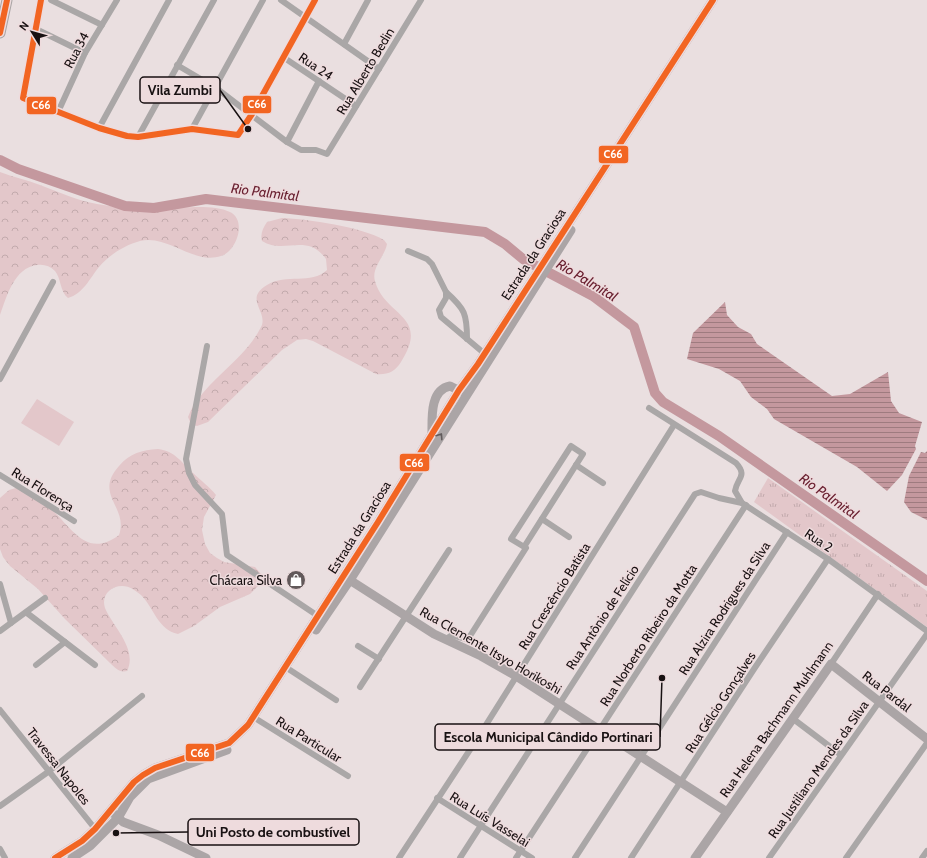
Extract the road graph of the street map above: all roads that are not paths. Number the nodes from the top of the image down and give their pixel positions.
1 (7, 0) edge
2 (41, 0) edge
3 (51, 0) edge
4 (117, 0) edge
5 (169, 0) edge
6 (214, 0) edge
7 (264, 0) edge
8 (281, 0) edge
9 (315, 0) edge
10 (368, 0) edge
11 (421, 0) edge
12 (713, 0) edge
13 (720, 0) edge
14 (306, 17) junction
15 (102, 25) junction
16 (36, 29) junction
17 (0, 33) edge
18 (344, 44) junction
19 (84, 53) junction
20 (283, 57) junction
21 (177, 65) junction
22 (379, 68) junction
23 (319, 81) junction
24 (216, 88) junction
25 (356, 106) junction
26 (58, 112) junction
27 (252, 114) junction
28 (99, 128) junction
29 (192, 129) junction
30 (138, 137) junction
31 (287, 142) junction
32 (408, 251) dead end
33 (549, 259) junction
34 (537, 277) junction
35 (53, 282) dead end
36 (446, 292) junction
37 (467, 339) junction
38 (207, 346) dead end
39 (485, 354) junction
40 (0, 379) edge
41 (463, 392) junction
42 (649, 408) dead end
43 (674, 425) junction
44 (432, 434) junction
45 (576, 465) junction
46 (0, 475) edge
47 (8, 480) junction
48 (0, 483) edge
49 (603, 483) dead end
50 (744, 504) junction
51 (542, 519) junction
52 (74, 521) dead end
53 (786, 532) junction
54 (569, 537) dead end
55 (524, 547) junction
56 (449, 550) dead end
57 (828, 559) junction
58 (347, 578) junction
59 (0, 584) edge
60 (878, 594) junction
61 (46, 598) dead end
62 (27, 613) junction
63 (318, 616) junction
64 (407, 616) junction
65 (11, 622) junction
66 (0, 631) edge
67 (927, 631) edge
68 (927, 634) edge
69 (446, 639) junction
70 (64, 642) junction
71 (358, 646) dead end
72 (379, 659) junction
73 (831, 664) junction
74 (36, 665) dead end
75 (95, 665) dead end
76 (290, 670) junction
77 (516, 676) junction
78 (360, 687) dead end
79 (142, 696) dead end
80 (336, 700) dead end
81 (878, 702) junction
82 (559, 704) junction
83 (1, 712) edge
84 (792, 718) junction
85 (258, 720) junction
86 (599, 730) junction
87 (927, 739) edge
88 (927, 743) edge
89 (841, 755) junction
90 (641, 757) junction
91 (48, 772) junction
92 (348, 776) dead end
93 (681, 784) junction
94 (437, 798) junction
95 (0, 806) edge
96 (727, 812) junction
97 (115, 814) junction
98 (481, 825) junction
99 (98, 832) junction
100 (0, 850) edge
101 (521, 851) junction
102 (927, 851) edge
103 (193, 855) edge
104 (5, 858) edge
105 (55, 858) edge
106 (72, 858) edge
107 (206, 858) edge
108 (399, 858) edge
109 (460, 858) edge
110 (516, 858) edge
111 (532, 858) edge
112 (576, 858) edge
113 (631, 858) edge
114 (695, 858) edge
115 (769, 858) edge
116 (846, 858) edge
117 (922, 858) edge

1 - 17 highway
2 - 16 street
3 - 15 street
4 - 15 street, Rua 34
5 - 28 street
6 - 21 street
7 - 24 street
8 - 14 street
9 - 14 street
10 - 18 street
11 - 22 street, Rua Alberto Bedin
12 - 33 main road, Estrada da Graciosa
13 - 33 main road, Estrada da Graciosa
14 - 18 street
14 - 20 street
15 - 19 street, Rua 34
16 - 19 street
16 - 26 street
18 - 22 street
19 - 26 street, Rua 34
20 - 23 street, Rua 24
20 - 27 street
21 - 24 street
21 - 30 street
22 - 25 street, Rua Alberto Bedin
23 - 25 street, Rua 24
23 - 31 street
24 - 27 street
24 - 29 street
25 - 31 street, Rua Alberto Bedin
26 - 28 street
27 - 29 street
27 - 31 street
28 - 30 street
29 - 30 street
32 - 36 street
33 - 34 main road, Estrada da Graciosa
34 - 39 main road, Estrada da Graciosa
34 - 41 main road, Estrada da Graciosa
35 - 40 street
36 - 37 street
36 - 37 street
37 - 39 street
38 - 63 street
39 - 41 main road, Estrada da Graciosa
41 - 44 main road, Estrada da Graciosa
41 - 44 main road
58 -> 41 main road, Estrada da Graciosa
42 - 43 street
43 - 50 street
43 - 77 street, Rua Crescêncio Batista
44 - 58 main road, Estrada da Graciosa
45 - 49 street
45 - 51 street
45 - 55 street
46 - 47 street, Rua Florença
47 - 48 street
47 - 52 street, Rua Florença
50 - 53 street, Rua 2
50 - 82 street, Rua Antônio de Felício
50 - 86 street, Rua Norberto Ribeiro da Motta
51 - 54 street
51 - 55 street
53 - 57 street, Rua 2
53 - 90 street, Rua Alzira Rodrigues da Silva
55 - 69 street
56 - 64 street
57 - 60 street, Rua 2
57 - 93 street, Rua Gélcio Gonçalves
58 - 63 main road, Estrada da Graciosa
58 - 64 main road, Rua Clemente Itsyo Horikoshi
58 - 76 main road, Estrada da Graciosa
59 - 65 street
60 - 67 street, Rua 2
60 - 73 street, Rua Helena Bachmann Muhlmann
61 - 62 street
62 - 65 street
62 - 70 street
63 - 97 main road, Estrada da Graciosa
64 - 69 main road, Rua Clemente Itsyo Horikoshi
64 - 72 street
65 - 66 street
68 - 81 street, Rua Justiliano Mendes da Silva
69 - 77 main road, Rua Clemente Itsyo Horikoshi
70 - 74 street
70 - 75 street
71 - 72 street
72 - 78 street
73 - 81 main road, Rua Pardal
73 - 84 main road, Rua Helena Bachmann Muhlmann
76 - 80 street
76 - 85 main road, Estrada da Graciosa
77 - 82 main road, Rua Clemente Itsyo Horikoshi
77 - 94 street, Rua Crescêncio Batista
79 - 91 street
81 - 87 main road, Rua Pardal
81 - 89 street, Rua Justiliano Mendes da Silva
82 - 86 main road, Rua Clemente Itsyo Horikoshi
82 - 98 street, Rua Antônio de Felício
83 - 91 street, Travessa Napoles
84 - 89 street
84 - 96 main road, Rua Helena Bachmann Muhlmann
85 - 92 street, Rua Particular
85 - 97 main road, Estrada da Graciosa
86 - 90 main road, Rua Clemente Itsyo Horikoshi
86 - 101 street, Rua Norberto Ribeiro da Motta
88 - 116 street
89 - 115 street, Rua Justiliano Mendes da Silva
90 - 93 main road, Rua Clemente Itsyo Horikoshi
90 - 112 street, Rua Alzira Rodrigues da Silva
91 - 95 street
91 - 99 street, Travessa Napoles
93 - 96 main road, Rua Clemente Itsyo Horikoshi
93 - 113 street, Rua Gélcio Gonçalves
94 - 98 street, Rua Luís Vasselai
94 - 108 street, Rua Crescêncio Batista
96 - 114 main road, Rua Helena Bachmann Muhlmann
97 - 99 main road, Estrada da Graciosa
97 - 103 main road
98 - 101 street, Rua Luís Vasselai
98 - 109 street, Rua Antônio de Felício
99 - 105 main road, Estrada da Graciosa
99 - 106 main road, Estrada da Graciosa
100 - 104 street
101 - 110 street, Rua Norberto Ribeiro da Motta
101 - 111 street, Rua Luís Vasselai
102 - 117 street
103 - 107 main road

